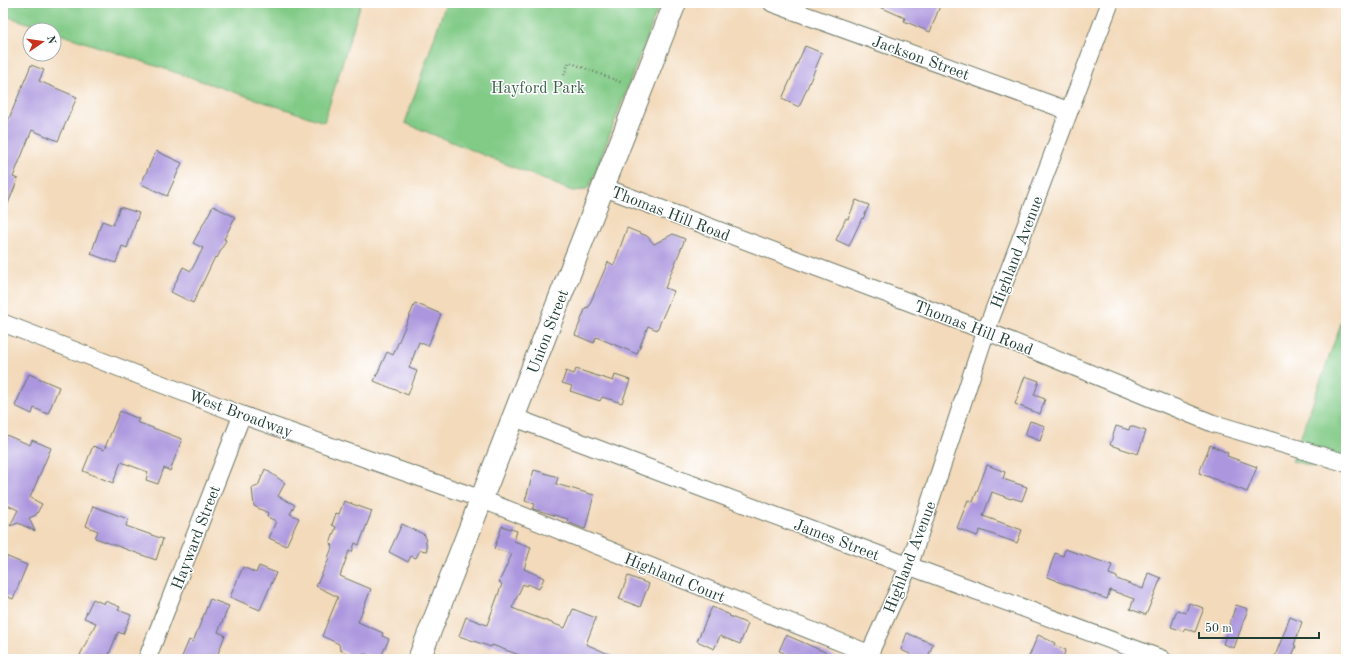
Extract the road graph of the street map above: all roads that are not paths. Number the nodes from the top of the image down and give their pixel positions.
1 (675, 3) edge
2 (772, 3) edge
3 (1110, 3) edge
4 (1069, 111) junction
5 (603, 187) junction
6 (5, 329) edge
7 (986, 331) junction
8 (242, 415) junction
9 (513, 417) junction
10 (1346, 463) edge
11 (481, 499) junction
12 (909, 566) junction
13 (868, 656) edge
14 (424, 657) edge
15 (147, 659) edge
16 (1162, 659) edge

1 - 5 main road, Union Street
2 - 4 street, Jackson Street
3 - 4 street, Highland Avenue
4 - 7 street, Highland Avenue
5 - 7 street, Thomas Hill Road
5 - 9 main road, Union Street
6 - 8 street, West Broadway
7 - 10 street, Thomas Hill Road
7 - 12 street, Highland Avenue
8 - 11 street, West Broadway
8 - 15 street, Hayward Street
9 - 11 main road, Union Street
9 - 12 street, James Street
11 - 13 street, Highland Court
11 - 14 main road, Union Street
12 - 13 street, Highland Avenue
12 - 16 street, James Street

